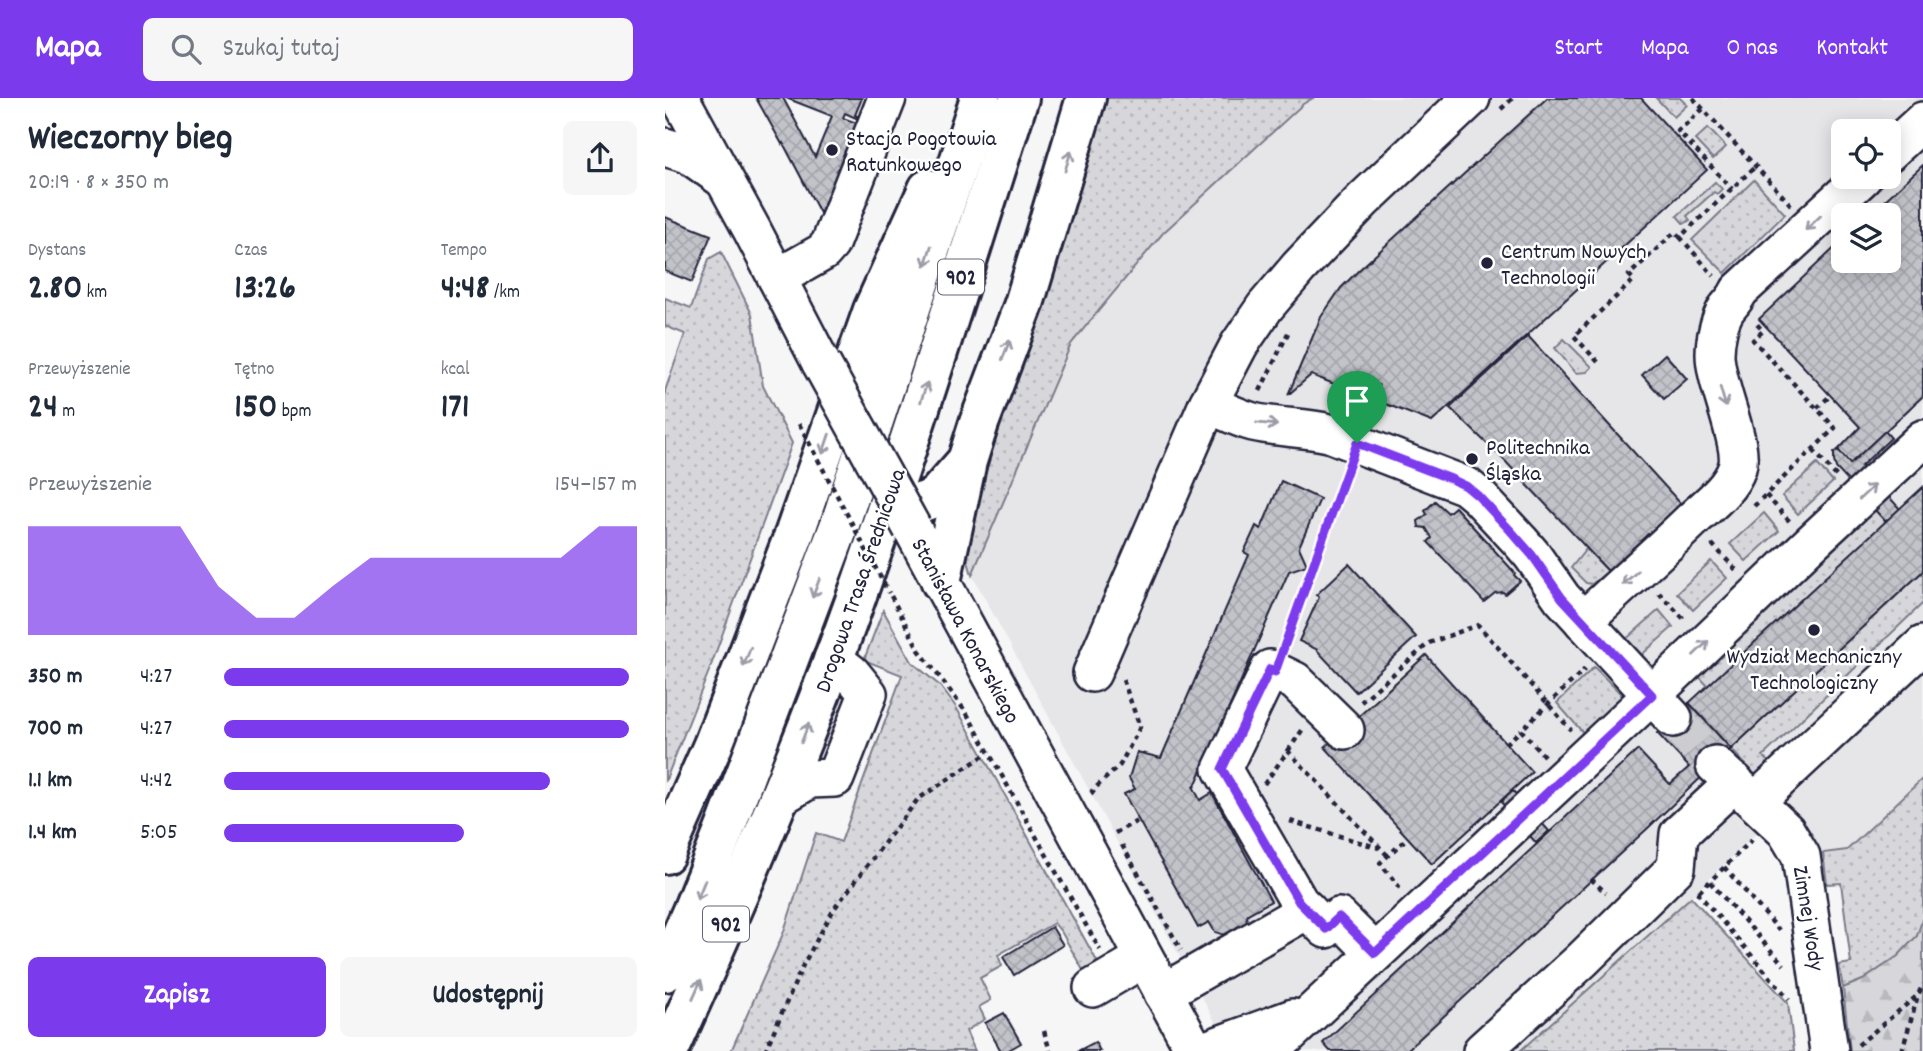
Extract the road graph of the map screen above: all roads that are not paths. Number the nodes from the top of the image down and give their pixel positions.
1 (680, 98) edge
2 (887, 98) edge
3 (969, 98) edge
4 (980, 98) edge
5 (1019, 98) edge
6 (1086, 98) edge
7 (1909, 98) edge
8 (1483, 107) edge
9 (1923, 114) edge
10 (1923, 121) edge
11 (1901, 141) edge
12 (665, 147) edge
13 (725, 181) junction
14 (1850, 189) edge
15 (777, 278) junction
16 (1224, 411) junction
17 (1923, 439) edge
18 (967, 461) junction
19 (904, 515) junction
20 (941, 582) junction
21 (1583, 621) junction
22 (1923, 645) edge
23 (1107, 676) road end
24 (1663, 707) junction
25 (1335, 720) road end
26 (1735, 783) junction
27 (665, 854) edge
28 (1307, 910) junction
29 (1375, 953) junction
30 (665, 972) edge
31 (1163, 993) junction
32 (1319, 1005) junction
33 (669, 1051) edge
34 (1195, 1051) edge
35 (1203, 1051) edge
36 (1266, 1051) edge
37 (1482, 1051) edge
38 (1829, 1051) edge

1 - 13 street, Stanisława Konarskiego
2 - 15 street
3 -> 27 main road
4 -> 30 main road, Drogowa Trasa Średnicowa / 902
33 -> 5 main road, Drogowa Trasa Średnicowa / 902
18 -> 6 main road
7 - 9 street
8 - 16 street
10 - 11 street
12 - 13 street
13 - 15 street, Stanisława Konarskiego
14 -> 21 street
15 - 19 street, Stanisława Konarskiego, bridge
16 -> 21 street
16 - 23 street
24 -> 17 street
18 - 19 main road
18 - 20 main road
19 - 20 street, Stanisława Konarskiego
20 - 31 street, Stanisława Konarskiego
21 - 24 street
22 - 26 street
24 - 29 street
25 - 28 street
26 - 37 street
26 - 38 street, Zimnej Wody
28 - 29 street
28 - 31 street
29 - 32 street
31 - 34 street, Stanisława Konarskiego
32 - 35 street
32 - 36 street

